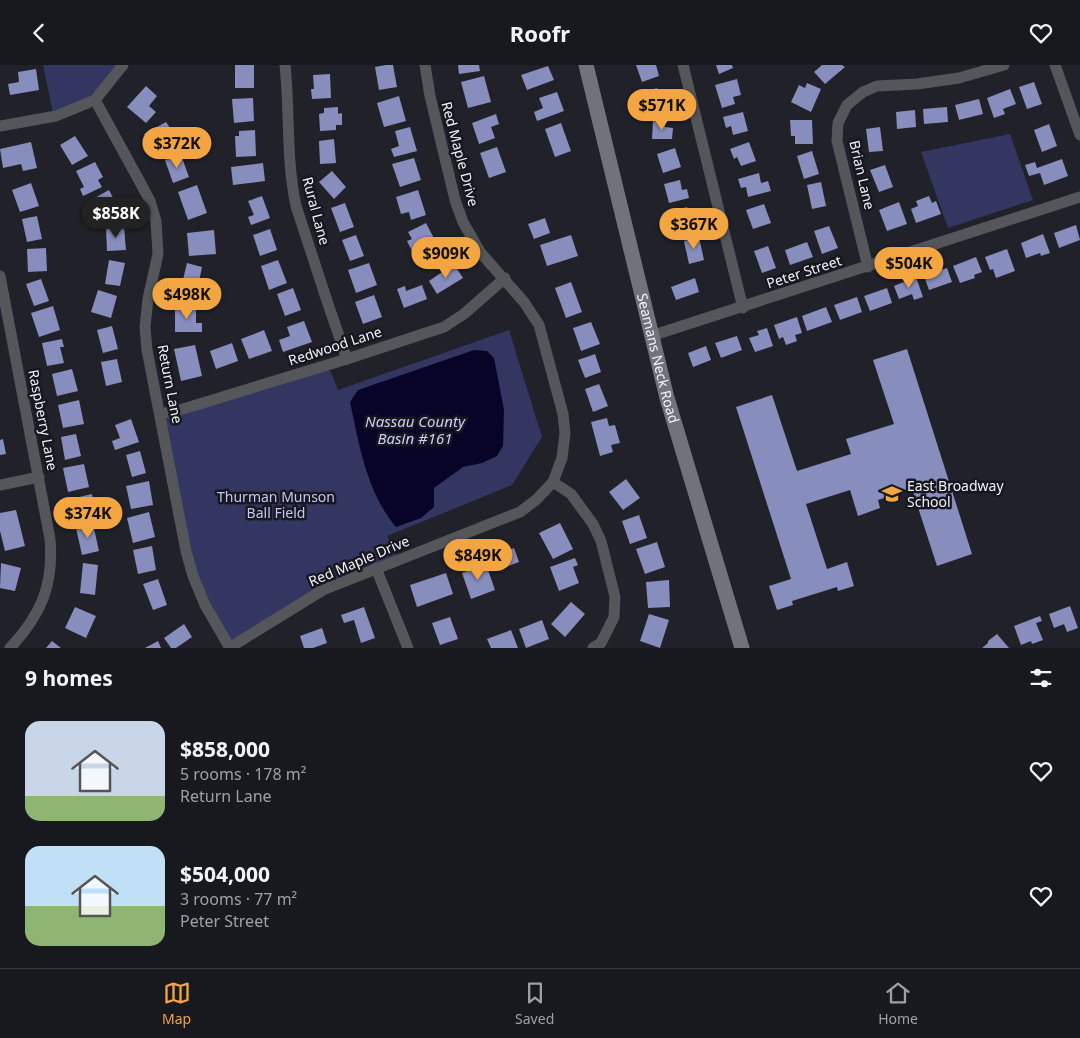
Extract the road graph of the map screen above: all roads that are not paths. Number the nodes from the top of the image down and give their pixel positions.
1 (123, 65) edge
2 (285, 65) edge
3 (425, 65) edge
4 (586, 65) edge
5 (684, 65) edge
6 (1004, 65) edge
7 (1055, 65) edge
8 (95, 100) junction
9 (0, 126) edge
10 (1080, 135) edge
11 (1080, 197) edge
12 (868, 267) junction
13 (0, 276) edge
14 (505, 278) junction
15 (743, 308) junction
16 (652, 336) junction
17 (347, 359) junction
18 (160, 413) junction
19 (38, 477) junction
20 (553, 482) junction
21 (0, 485) edge
22 (376, 568) junction
23 (10, 648) edge
24 (229, 648) edge
25 (408, 648) edge
26 (593, 648) edge
27 (742, 648) edge

1 - 8 street
2 - 17 street, Rural Lane
3 - 14 street, Red Maple Drive
4 - 16 main road, Seamans Neck Road
5 - 15 street
6 - 12 street, Brian Lane
7 - 10 street
8 - 9 street
8 - 18 street, Return Lane
11 - 12 street, Peter Street
12 - 15 street, Peter Street
13 - 19 street, Raspberry Lane
14 - 17 street, Redwood Lane
14 - 20 street, Red Maple Drive
15 - 16 street, Peter Street
16 - 27 main road, Seamans Neck Road
17 - 18 street, Redwood Lane
18 - 24 street, Return Lane
19 - 21 street
19 - 23 street, Raspberry Lane
20 - 22 street, Red Maple Drive
20 - 26 street
22 - 24 street, Red Maple Drive
22 - 25 street

